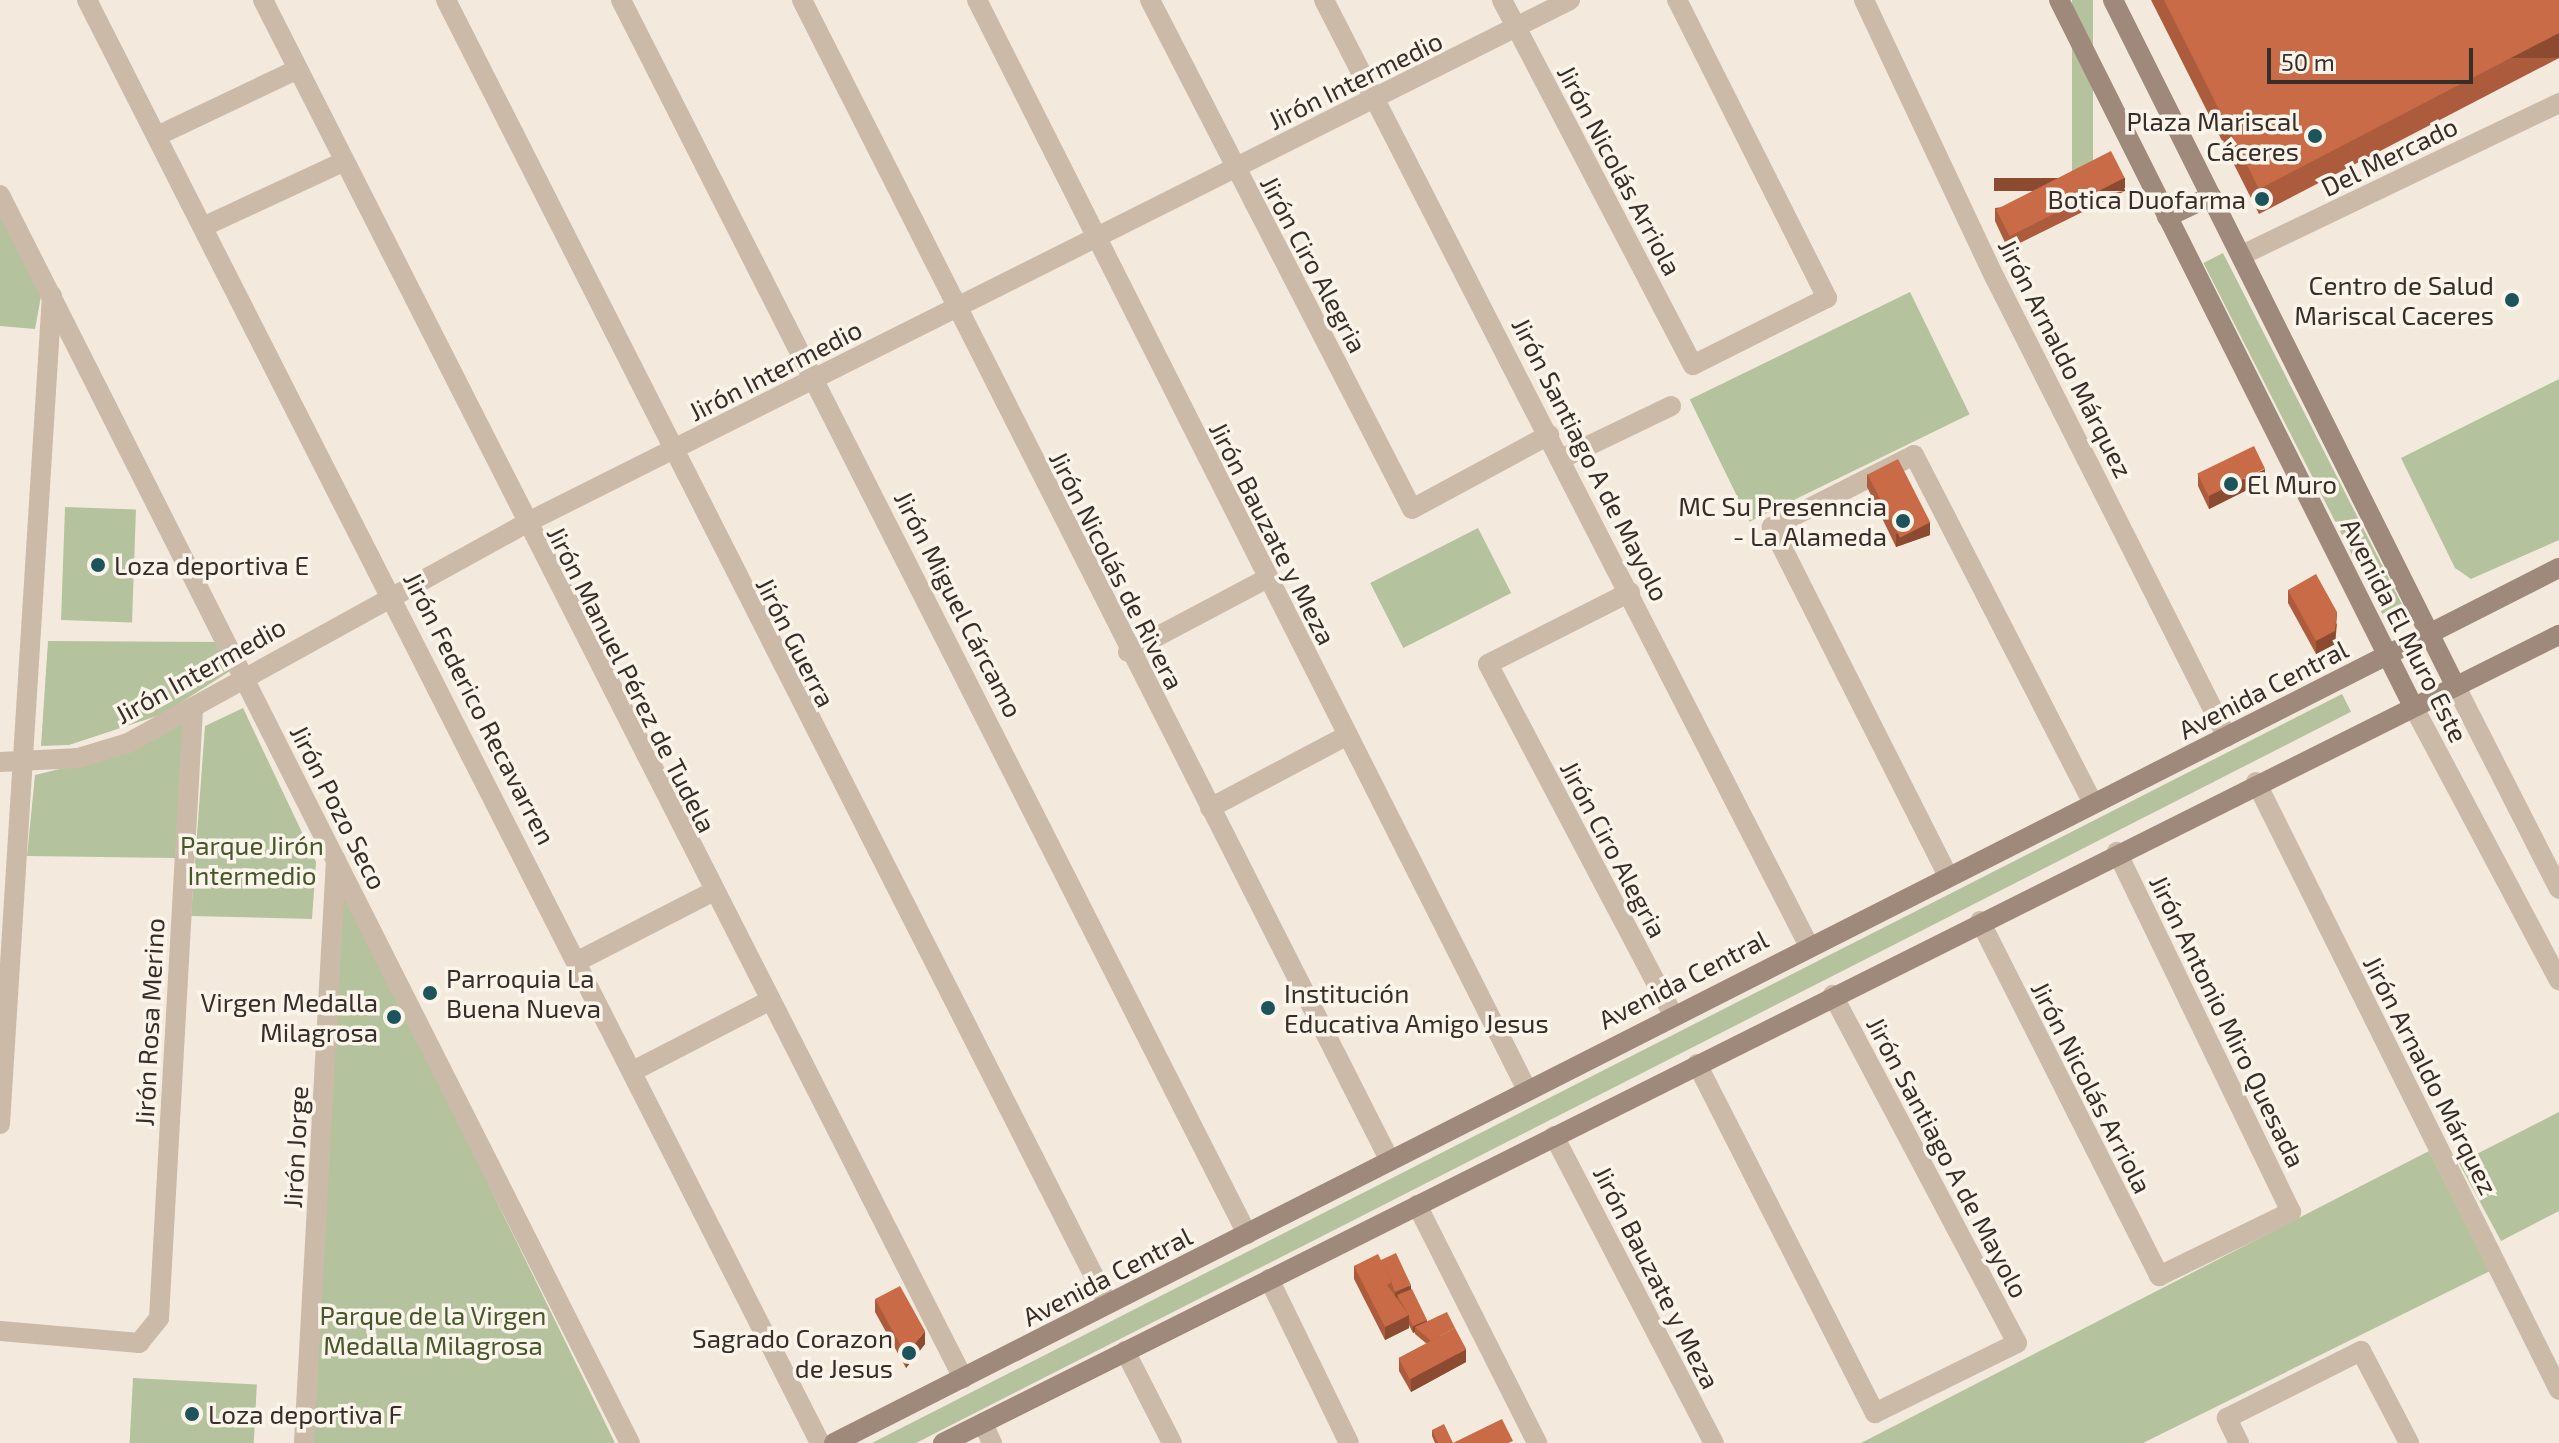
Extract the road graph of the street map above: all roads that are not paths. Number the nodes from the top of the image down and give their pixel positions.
1 (87, 0) edge
2 (263, 0) edge
3 (446, 0) edge
4 (621, 0) edge
5 (802, 0) edge
6 (977, 0) edge
7 (1150, 0) edge
8 (1324, 0) edge
9 (1502, 0) edge
10 (1570, 0) edge
11 (1677, 0) edge
12 (1864, 0) edge
13 (2059, 0) edge
14 (2113, 0) edge
15 (1517, 29) junction
16 (298, 69) junction
17 (1374, 98) junction
18 (2559, 103) edge
19 (157, 136) junction
20 (343, 162) junction
21 (1234, 168) junction
22 (0, 195) edge
23 (2211, 196) junction
24 (2167, 217) junction
25 (205, 226) junction
26 (1094, 239) junction
27 (2242, 255) junction
28 (52, 296) junction
29 (956, 307) junction
30 (813, 379) junction
31 (1671, 406) dead end
32 (1549, 435) junction
33 (670, 452) junction
34 (1563, 458) junction
35 (524, 524) junction
36 (2559, 568) edge
37 (1266, 579) junction
38 (1630, 592) junction
39 (393, 593) junction
40 (2431, 634) junction
41 (2559, 635) edge
42 (1128, 652) junction
43 (2388, 655) junction
44 (241, 676) junction
45 (2454, 683) junction
46 (2412, 704) junction
47 (193, 710) junction
48 (1348, 735) junction
49 (2227, 737) junction
50 (0, 762) edge
51 (27, 763) junction
52 (2256, 782) junction
53 (2092, 801) junction
54 (1210, 808) junction
55 (2117, 852) junction
56 (337, 855) junction
57 (1947, 874) junction
58 (2559, 889) edge
59 (712, 892) junction
60 (1980, 921) junction
61 (1808, 944) junction
62 (578, 961) junction
63 (2559, 980) edge
64 (1833, 995) junction
65 (767, 1002) junction
66 (1673, 1015) junction
67 (1697, 1064) junction
68 (635, 1070) junction
69 (1526, 1088) junction
70 (0, 1124) edge
71 (1554, 1136) junction
72 (1390, 1161) junction
73 (1417, 1205) junction
74 (1247, 1234) junction
75 (2159, 1276) joint
76 (1269, 1279) junction
77 (1108, 1304) junction
78 (0, 1331) edge
79 (1125, 1351) junction
80 (963, 1378) junction
81 (2559, 1390) edge
82 (983, 1423) junction
83 (304, 1443) edge
84 (630, 1443) edge
85 (820, 1443) edge
86 (834, 1443) edge
87 (943, 1443) edge
88 (992, 1443) edge
89 (1172, 1443) edge
90 (1349, 1443) edge
91 (1537, 1443) edge
92 (1714, 1443) edge
93 (2239, 1443) edge
94 (2409, 1443) edge

1 - 19 street, Jirón Federico Recavarren
2 - 16 street, Jirón Manuel Pérez de Tudela
3 - 33 street, Jirón Guerra
4 - 30 street, Jirón Miguel Cárcamo
5 - 29 street, Jirón Nicolás de Rivera
6 - 26 street, Jirón Bauzate y Meza
7 - 21 street, Jirón Ciro Alegria
8 - 17 street, Jirón Santiago A de Mayolo
9 - 15 street, Jirón Nicolás Arriola
10 - 15 street, Jirón Intermedio
11 - 15 street, Jirón Nicolás Arriola
12 - 49 street, Jirón Arnaldo Márquez
13 - 24 main road, Avenida El Muro Este
14 - 23 main road, Avenida El Muro Este
15 - 17 street, Jirón Intermedio
16 - 19 street
16 - 20 street, Jirón Manuel Pérez de Tudela
17 - 21 street, Jirón Intermedio
17 - 32 street, Jirón Santiago A de Mayolo
18 - 27 street, Del Mercado
19 - 25 street, Jirón Federico Recavarren
20 - 25 street
20 - 35 street, Jirón Manuel Pérez de Tudela
21 - 26 street, Jirón Intermedio
21 - 32 street, Jirón Ciro Alegria
22 - 28 street, Jirón Pozo Seco
23 - 24 main road
23 - 27 main road, Avenida El Muro Este
24 - 43 main road, Avenida El Muro Este
25 - 39 street, Jirón Federico Recavarren
26 - 29 street, Jirón Intermedio
26 - 37 street, Jirón Bauzate y Meza
27 - 40 main road, Avenida El Muro Este
28 - 44 street, Jirón Pozo Seco
28 - 51 street
29 - 30 street, Jirón Intermedio
29 - 42 street, Jirón Nicolás de Rivera
30 - 33 street, Jirón Intermedio
30 - 74 street, Jirón Miguel Cárcamo
31 - 34 street
32 - 34 street, Jirón Santiago A de Mayolo
33 - 35 street, Jirón Intermedio
33 - 77 street, Jirón Guerra
34 - 38 street, Jirón Santiago A de Mayolo
35 - 39 street, Jirón Intermedio
35 - 59 street, Jirón Manuel Pérez de Tudela
36 - 40 main road, Avenida Central
37 - 42 street
37 - 48 street, Jirón Bauzate y Meza
38 - 61 street, Jirón Santiago A de Mayolo
38 - 66 street, Jirón Ciro Alegria
39 - 44 street, Jirón Intermedio
39 - 62 street, Jirón Federico Recavarren
40 - 43 main road, Avenida Central
40 - 45 main road, Avenida El Muro Este
41 - 45 main road
42 - 54 street, Jirón Nicolás de Rivera
43 - 46 main road, Avenida El Muro Este
43 - 49 main road, Avenida Central
44 - 47 street, Jirón Intermedio
44 - 56 street, Jirón Pozo Seco
45 - 46 main road
45 - 58 street, Avenida El Muro Este
46 - 52 main road
46 - 63 street, Avenida El Muro Este
47 - 51 street, Jirón Intermedio
47 - 78 street, Jirón Rosa Merino
48 - 54 street
48 - 69 street, Jirón Bauzate y Meza
49 - 53 main road, Avenida Central
50 - 51 street, Jirón Intermedio
51 - 70 street
52 - 55 main road
52 - 81 street, Jirón Arnaldo Márquez
53 - 57 main road, Avenida Central
53 - 57 street
54 - 72 street, Jirón Nicolás de Rivera
55 - 60 main road
55 - 75 street, Jirón Antonio Miro Quesada
56 - 83 street, Jirón Jorge
56 - 84 street, Jirón Pozo Seco
57 - 61 main road, Avenida Central
59 - 62 street
59 - 65 street, Jirón Manuel Pérez de Tudela
60 - 64 main road
60 - 75 street, Jirón Nicolás Arriola
61 - 66 main road, Avenida Central
62 - 68 street, Jirón Federico Recavarren
64 - 67 main road
64 - 67 street, Jirón Santiago A de Mayolo
65 - 68 street
65 - 80 street, Jirón Manuel Pérez de Tudela
66 - 69 main road, Avenida Central
67 - 71 main road
68 - 85 street, Jirón Federico Recavarren
69 - 72 main road, Avenida Central
71 - 73 main road
71 - 92 street, Jirón Bauzate y Meza
72 - 74 main road, Avenida Central
73 - 76 main road
73 - 91 street
74 - 77 main road, Avenida Central
76 - 79 main road
76 - 90 street
77 - 80 main road, Avenida Central
79 - 82 main road
79 - 89 street
80 - 86 main road, Avenida Central
82 - 87 main road
82 - 88 street
93 - 94 street

